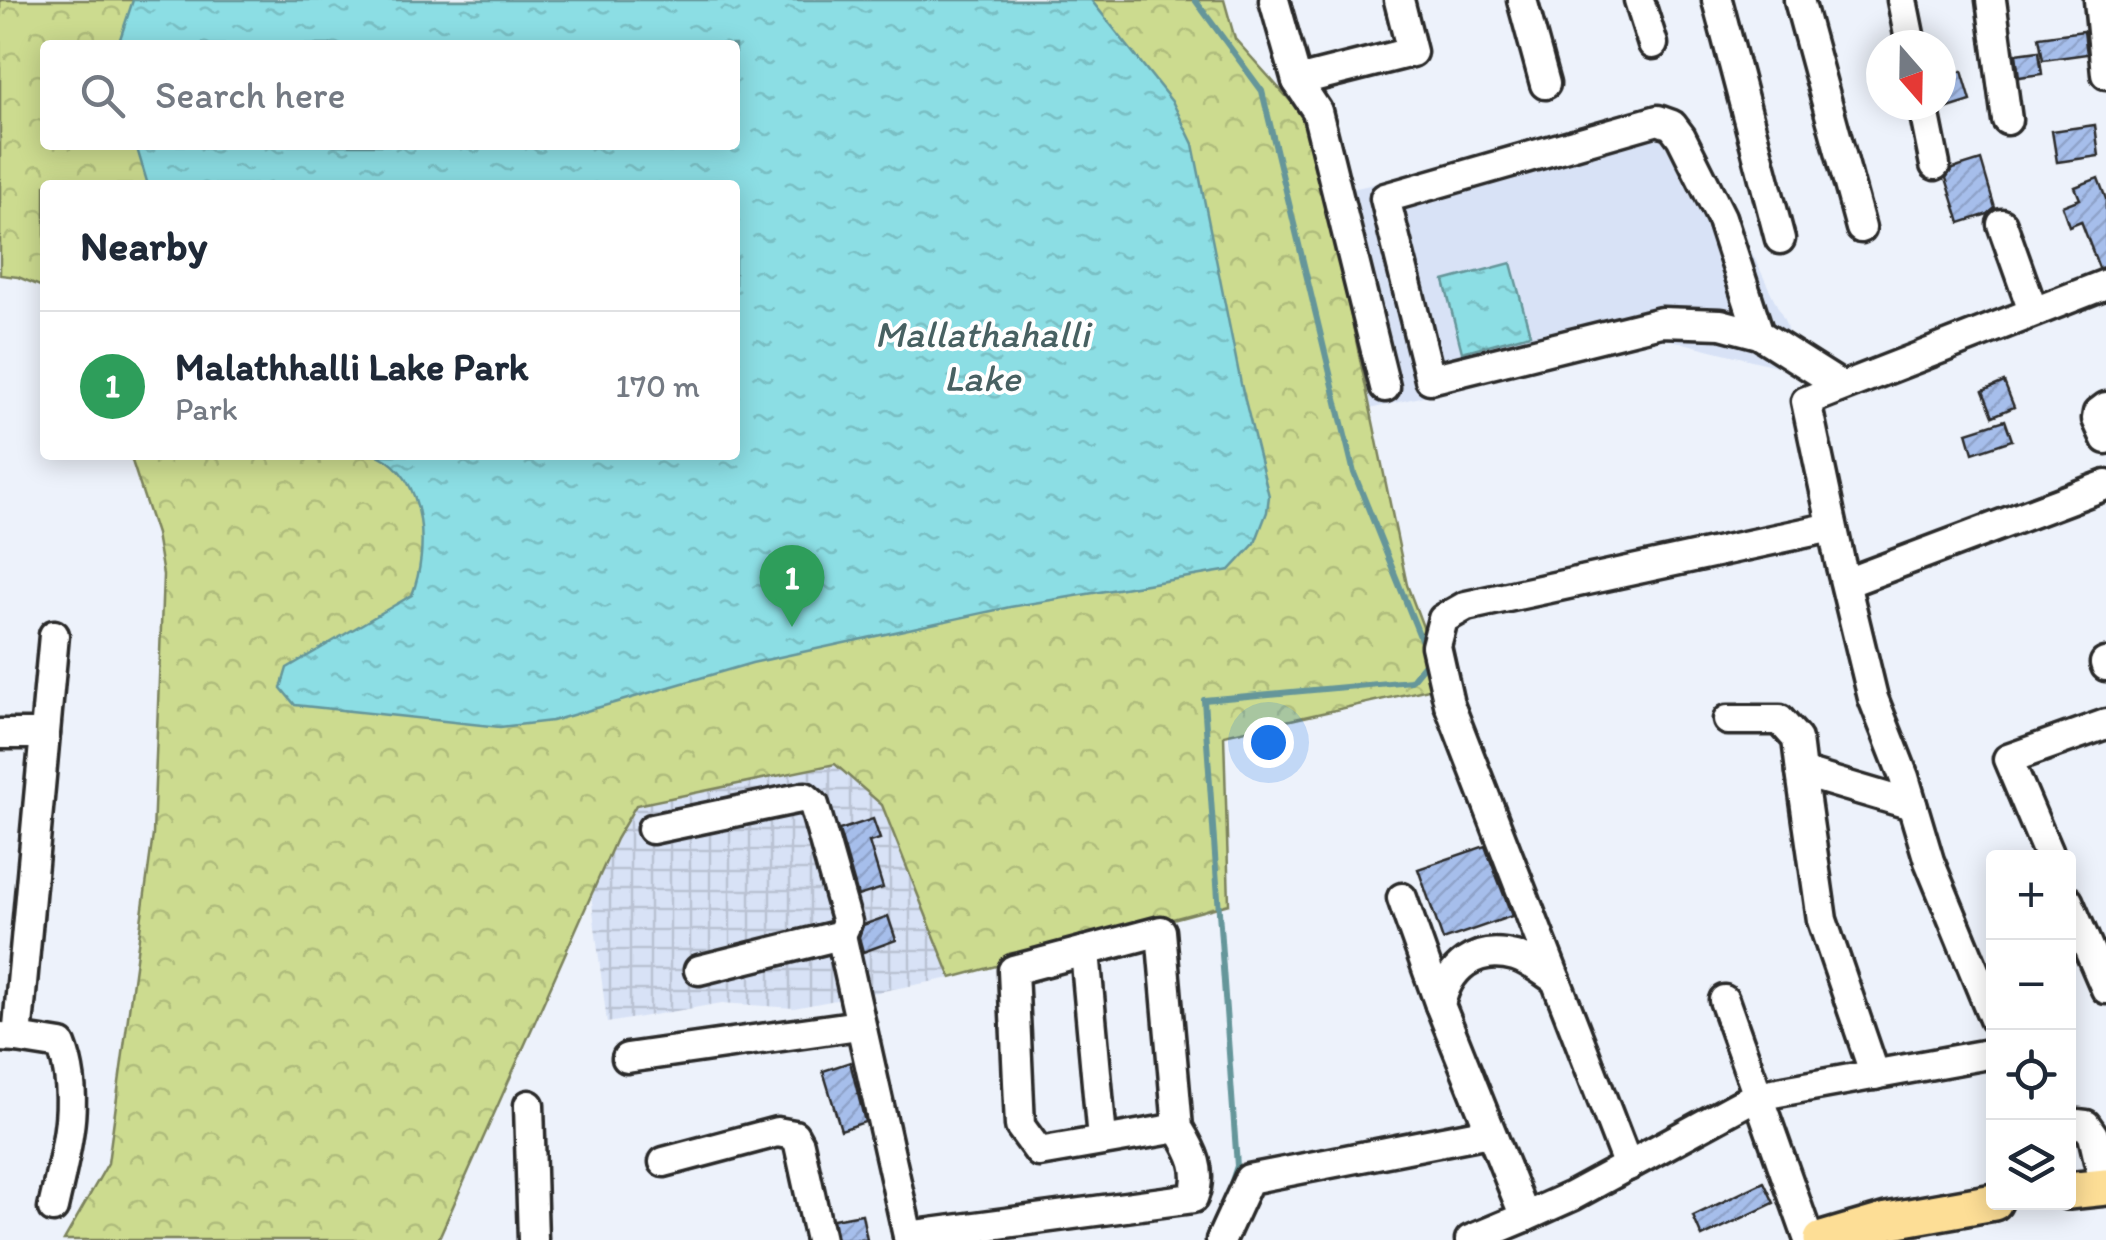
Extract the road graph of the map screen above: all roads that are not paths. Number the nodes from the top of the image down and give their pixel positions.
1 (1274, 0) edge
2 (1399, 0) edge
3 (1522, 0) edge
4 (1639, 0) edge
5 (1717, 0) edge
6 (1799, 0) edge
7 (1902, 0) edge
8 (1990, 0) edge
9 (2099, 0) edge
10 (1908, 30) edge
11 (1653, 44) dead end
12 (2106, 74) edge
13 (1297, 81) junction
14 (1545, 84) dead end
15 (1926, 120) edge
16 (2008, 120) dead end
17 (1936, 165) dead end
18 (2002, 224) dead end
19 (1860, 228) dead end
20 (1780, 238) dead end
21 (2106, 284) edge
22 (2033, 311) junction
23 (1759, 334) junction
24 (1841, 386) junction
25 (1384, 387) dead end
26 (2106, 407) edge
27 (2106, 439) edge
28 (2106, 485) edge
29 (1832, 527) junction
30 (1846, 582) junction
31 (54, 635) dead end
32 (1728, 720) dead end
33 (2106, 724) edge
34 (0, 734) edge
35 (45, 734) junction
36 (1801, 772) junction
37 (1912, 805) junction
38 (652, 829) dead end
39 (2047, 850) edge
40 (1402, 898) dead end
41 (2076, 920) edge
42 (840, 935) junction
43 (1086, 951) junction
44 (699, 970) dead end
45 (1556, 980) junction
46 (2106, 989) edge
47 (1986, 999) edge
48 (1724, 1000) dead end
49 (1440, 1005) junction
50 (859, 1025) junction
51 (8, 1038) edge
52 (1986, 1054) edge
53 (627, 1058) dead end
54 (1875, 1075) junction
55 (1756, 1096) junction
56 (530, 1104) dead end
57 (2076, 1124) edge
58 (1178, 1128) junction
59 (1488, 1132) junction
60 (1102, 1140) junction
61 (664, 1162) dead end
62 (1628, 1166) junction
63 (2105, 1187) edge
64 (2076, 1190) edge
65 (1986, 1203) edge
66 (53, 1208) dead end
67 (1524, 1217) junction
68 (909, 1238) edge
69 (533, 1240) edge
70 (820, 1240) edge
71 (1221, 1240) edge
72 (1470, 1240) edge
73 (1809, 1240) edge
74 (1822, 1240) edge

1 - 13 street
2 - 13 street
3 - 14 street
4 - 11 street
5 - 20 street
6 - 19 street
7 - 10 street
8 - 16 street
9 - 12 street
13 - 25 street
15 - 17 street
18 - 22 street
21 - 22 street
22 - 24 street
23 - 23 street
23 - 24 street
24 - 29 street
26 - 27 street
28 - 30 street
29 - 30 street
29 - 45 street
30 - 37 street
31 - 35 street
32 - 36 street
33 - 39 street
34 - 35 street
35 - 51 street
36 - 37 street
36 - 54 street
37 - 47 street
38 - 42 street
40 - 49 street
41 - 46 street
42 - 44 street
42 - 50 street
43 - 58 street
43 - 60 street
43 - 60 street
45 - 49 street
45 - 62 street
48 - 55 street
49 - 59 street
50 - 53 street
50 - 68 street
51 - 66 street
52 - 54 street
54 - 55 street
55 - 62 street
55 - 73 street
56 - 69 street
57 - 63 street
58 - 60 street
58 - 68 street
59 - 67 street
59 - 71 street
61 - 70 street
62 - 67 street
63 - 64 main road
65 - 74 main road
67 - 72 street

